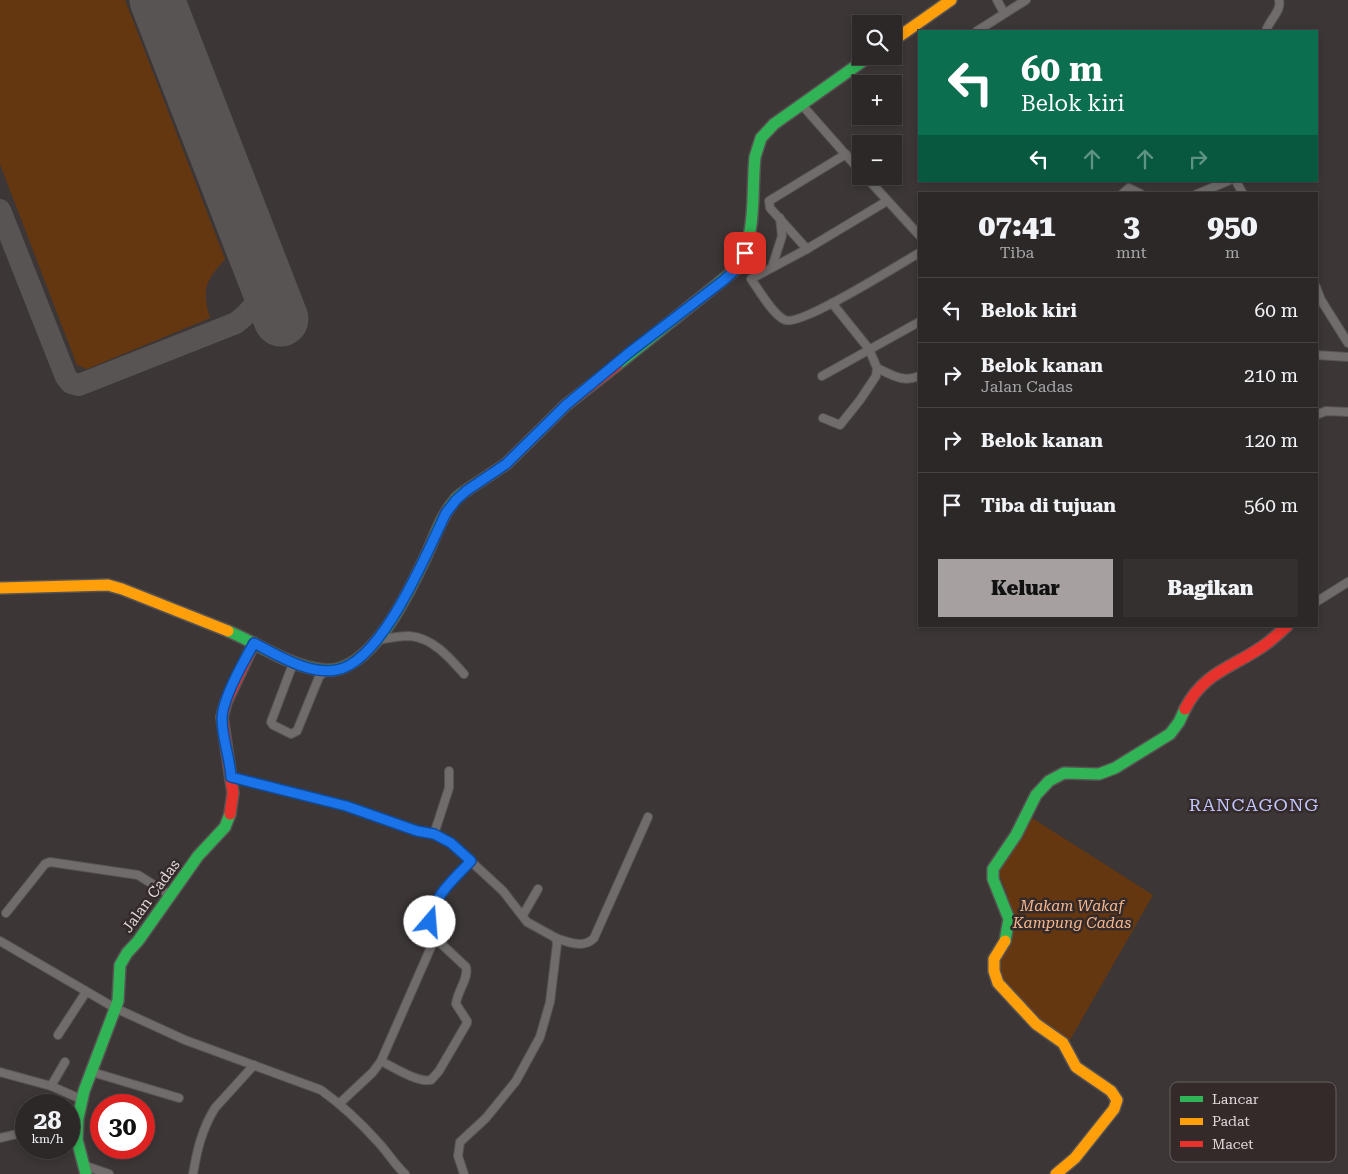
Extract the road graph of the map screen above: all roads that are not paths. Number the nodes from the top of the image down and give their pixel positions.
1 (951, 0) edge
2 (997, 0) edge
3 (1026, 0) edge
4 (1279, 0) edge
5 (1004, 13) junction
6 (978, 30) edge
7 (1266, 30) edge
8 (902, 34) edge
9 (858, 65) edge
10 (802, 105) junction
11 (846, 154) junction
12 (852, 161) edge
13 (1226, 182) edge
14 (873, 185) edge
15 (1125, 192) edge
16 (1137, 192) edge
17 (1202, 192) edge
18 (887, 201) junction
19 (780, 218) junction
20 (918, 233) edge
21 (807, 249) junction
22 (918, 253) edge
23 (772, 267) junction
24 (1318, 292) edge
25 (832, 303) junction
26 (918, 323) edge
27 (1348, 342) edge
28 (869, 349) junction
29 (1318, 355) edge
30 (1348, 358) edge
31 (878, 368) junction
32 (822, 376) dead end
33 (918, 376) edge
34 (1348, 412) edge
35 (1318, 414) edge
36 (823, 418) dead end
37 (1348, 582) edge
38 (0, 588) edge
39 (1318, 601) edge
40 (1286, 627) edge
41 (378, 640) junction
42 (254, 643) junction
43 (295, 664) junction
44 (325, 671) junction
45 (464, 674) dead end
46 (449, 771) dead end
47 (231, 777) junction
48 (648, 817) dead end
49 (434, 834) junction
50 (471, 861) junction
51 (538, 889) dead end
52 (170, 895) junction
53 (6, 913) dead end
54 (523, 915) junction
55 (435, 938) junction
56 (556, 938) junction
57 (0, 941) edge
58 (86, 992) junction
59 (115, 1008) junction
60 (58, 1036) dead end
61 (381, 1061) junction
62 (65, 1062) dead end
63 (254, 1065) junction
64 (0, 1072) edge
65 (92, 1072) junction
66 (51, 1086) junction
67 (179, 1098) dead end
68 (83, 1100) junction
69 (340, 1103) junction
70 (80, 1108) edge
71 (15, 1135) edge
72 (0, 1138) edge
73 (80, 1153) edge
74 (86, 1170) edge
75 (109, 1174) edge
76 (193, 1174) edge
77 (405, 1174) edge
78 (464, 1174) edge
79 (1056, 1174) edge

1 - 8 street
2 - 5 street
3 - 5 street
4 - 7 street
5 - 6 street
9 - 10 street
10 - 11 street
10 - 41 street
11 - 12 street
11 - 19 street
13 - 17 street
14 - 18 street
15 - 16 street
18 - 20 street
18 - 21 street
19 - 21 street
19 - 23 street
21 - 23 street
22 - 25 street
23 - 25 street
24 - 27 street
25 - 28 street
26 - 28 street
28 - 31 street
28 - 32 street
29 - 30 street
31 - 33 street
31 - 36 street
34 - 35 street
37 - 39 street
38 - 42 street
40 - 79 street
41 - 44 street
41 - 45 street
42 - 43 street
42 - 47 street, Jalan Cadas
43 - 44 street
43 - 44 street
46 - 49 street
47 - 49 street
47 - 52 street, Jalan Cadas
48 - 56 street
49 - 50 street
50 - 54 street
50 - 55 street
51 - 54 street
52 - 53 street
52 - 59 street, Jalan Cadas
54 - 56 street
55 - 61 street
55 - 61 street
56 - 78 street
57 - 58 street
58 - 59 street
58 - 60 street
59 - 63 street
59 - 65 street, Jalan Cadas
61 - 69 street
62 - 66 street
63 - 69 street
63 - 76 street
64 - 66 street
65 - 67 street
65 - 68 street, Jalan Cadas
66 - 68 street
68 - 70 street, Jalan Cadas
69 - 77 street
71 - 72 street
73 - 74 street, Jalan Cadas
74 - 75 street

